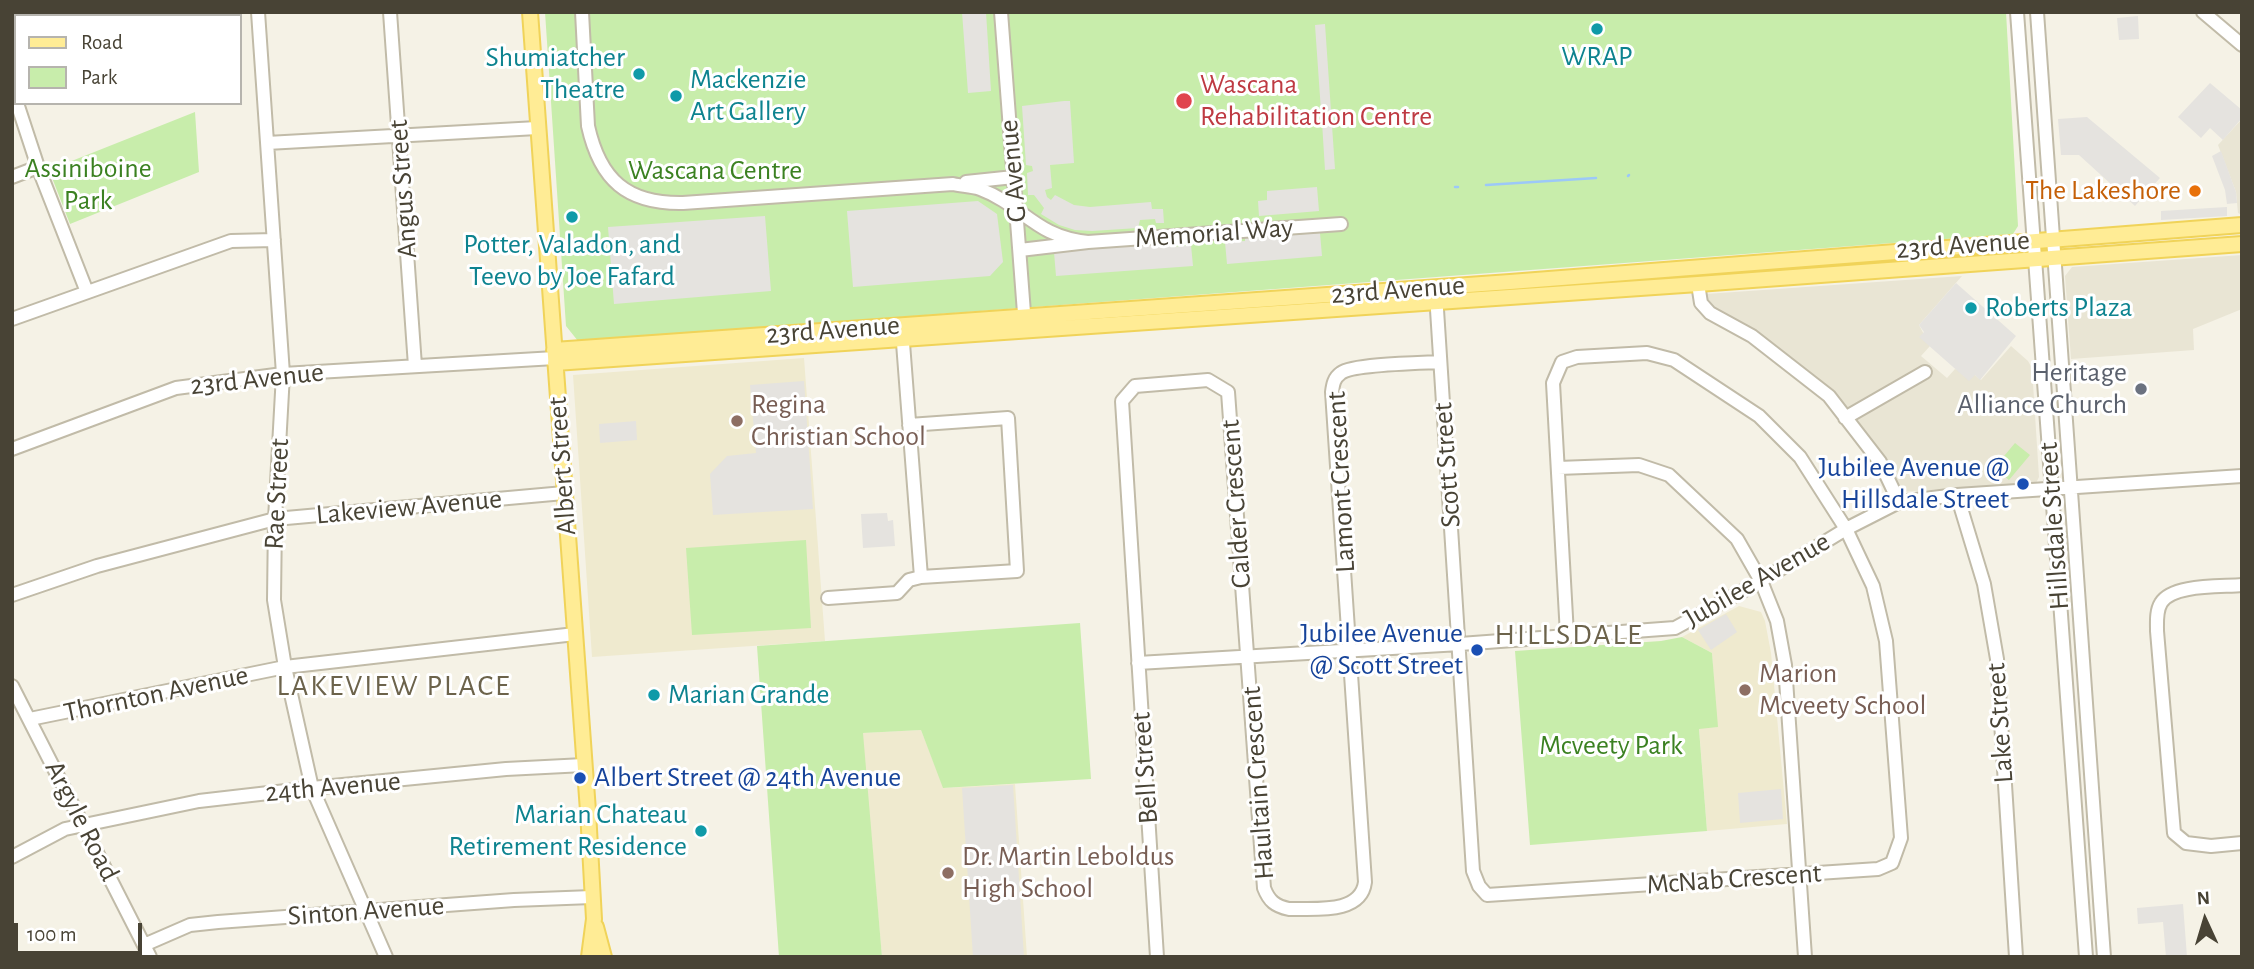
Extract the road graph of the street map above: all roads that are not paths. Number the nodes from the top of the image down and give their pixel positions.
1 (258, 12) edge
2 (390, 12) edge
3 (530, 12) edge
4 (582, 12) edge
5 (1002, 12) edge
6 (2017, 12) edge
7 (2037, 12) edge
8 (2203, 12) edge
9 (2242, 45) edge
10 (17, 105) edge
11 (537, 128) junction
12 (400, 136) junction
13 (267, 143) junction
14 (38, 167) junction
15 (12, 177) edge
16 (1014, 177) junction
17 (953, 184) junction
18 (1017, 210) junction
19 (1341, 224) dead end
20 (2242, 225) edge
21 (2052, 238) junction
22 (274, 240) junction
23 (2032, 240) junction
24 (1088, 242) junction
25 (2242, 244) edge
26 (1020, 250) junction
27 (2053, 257) junction
28 (2034, 258) junction
29 (1698, 284) junction
30 (87, 292) junction
31 (1436, 294) junction
32 (12, 318) edge
33 (1025, 323) junction
34 (902, 332) junction
35 (555, 357) junction
36 (1440, 362) junction
37 (415, 366) junction
38 (1925, 372) dead end
39 (284, 374) junction
40 (1845, 418) junction
41 (909, 425) junction
42 (12, 449) edge
43 (1558, 468) junction
44 (2242, 476) edge
45 (2071, 488) junction
46 (2051, 489) junction
47 (564, 493) junction
48 (1956, 495) junction
49 (1899, 502) junction
50 (275, 519) junction
51 (1846, 529) junction
52 (921, 577) junction
53 (1761, 581) junction
54 (2242, 585) edge
55 (12, 595) edge
56 (828, 598) dead end
57 (575, 634) junction
58 (1567, 635) junction
59 (1460, 644) junction
60 (1351, 651) junction
61 (1248, 657) junction
62 (1138, 663) junction
63 (285, 667) junction
64 (12, 686) edge
65 (30, 719) junction
66 (584, 765) junction
67 (312, 788) junction
68 (84, 825) junction
69 (2242, 843) edge
70 (12, 857) edge
71 (1800, 874) junction
72 (592, 897) junction
73 (366, 912) junction
74 (594, 919) junction
75 (148, 951) edge
76 (386, 957) edge
77 (589, 957) edge
78 (604, 957) edge
79 (1157, 957) edge
80 (1805, 957) edge
81 (2016, 957) edge
82 (2086, 957) edge
83 (2104, 957) edge

1 - 13 street, Rae Street
2 - 12 street, Angus Street
3 - 11 main road, Albert Street
4 - 17 street, Memorial Way
5 - 16 street, G Avenue
6 - 23 street, Hillsdale Street
7 - 21 street, Hillsdale Street
8 - 9 street
10 - 14 street
11 - 12 street
11 - 35 main road, Albert Street
12 - 13 street
12 - 37 street, Angus Street
13 - 22 street, Rae Street
14 - 15 street
14 - 30 street
16 - 17 street
16 - 18 street, G Avenue
17 - 18 street, Memorial Way
18 - 24 street, Memorial Way
18 - 26 street, G Avenue
19 - 24 street, Memorial Way
20 - 21 main road, 23rd Avenue
21 - 23 main road, 23rd Avenue
21 - 27 street, Hillsdale Street
22 - 30 street
22 - 39 street, Rae Street
23 - 28 street, Hillsdale Street
23 - 31 main road, 23rd Avenue
24 - 26 street, Memorial Way
25 - 27 main road, 23rd Avenue
26 - 33 street, G Avenue
27 - 28 main road, 23rd Avenue
27 - 45 street, Hillsdale Street
28 - 29 main road, 23rd Avenue
28 - 46 street, Hillsdale Street
29 - 31 main road, 23rd Avenue
29 - 40 street
30 - 32 street
31 - 33 main road, 23rd Avenue
31 - 36 street, Scott Street
33 - 34 main road, 23rd Avenue
34 - 35 main road, 23rd Avenue
34 - 41 street
35 - 37 street, 23rd Avenue
35 - 47 main road, Albert Street
36 - 59 street, Scott Street
36 - 60 street, Lamont Crescent
37 - 39 street, 23rd Avenue
38 - 40 street
39 - 42 street, 23rd Avenue
39 - 50 street, Rae Street
40 - 49 street
41 - 52 street
41 - 52 street
43 - 51 street, McNab Crescent
43 - 53 street
43 - 58 street
44 - 45 street, Jubilee Avenue
45 - 46 street, Jubilee Avenue
45 - 83 street, Hillsdale Street
46 - 48 street, Jubilee Avenue
46 - 82 street, Hillsdale Street
47 - 50 street, Lakeview Avenue
47 - 57 main road, Albert Street
48 - 49 street, Jubilee Avenue
48 - 81 street, Lake Street
49 - 51 street, Jubilee Avenue
50 - 55 street, Lakeview Avenue
50 - 63 street, Rae Street
51 - 53 street, Jubilee Avenue
51 - 71 street, McNab Crescent
52 - 56 street
53 - 58 street, Jubilee Avenue
53 - 71 street
54 - 69 street
57 - 63 street, Thornton Avenue
57 - 66 main road, Albert Street
58 - 59 street, Jubilee Avenue
59 - 60 street, Jubilee Avenue
59 - 71 street, McNab Crescent
60 - 61 street, Jubilee Avenue
60 - 61 street, Haultain Crescent
61 - 62 street, Jubilee Avenue
61 - 62 street, Calder Crescent
62 - 79 street, Bell Street
63 - 65 street, Thornton Avenue
63 - 67 street, Rae Street
64 - 65 street, Argyle Road
65 - 68 street, Argyle Road
66 - 67 street, 24th Avenue
66 - 72 main road, Albert Street
67 - 68 street, 24th Avenue
67 - 73 street, Rae Street
68 - 70 street, 24th Avenue
68 - 75 street, Argyle Road
71 - 80 street
72 - 73 street, Sinton Avenue
72 - 74 main road, Albert Street
73 - 75 street, Sinton Avenue
73 - 76 street, Rae Street
74 - 77 main road, Albert Street
74 - 78 main road, Albert Street

